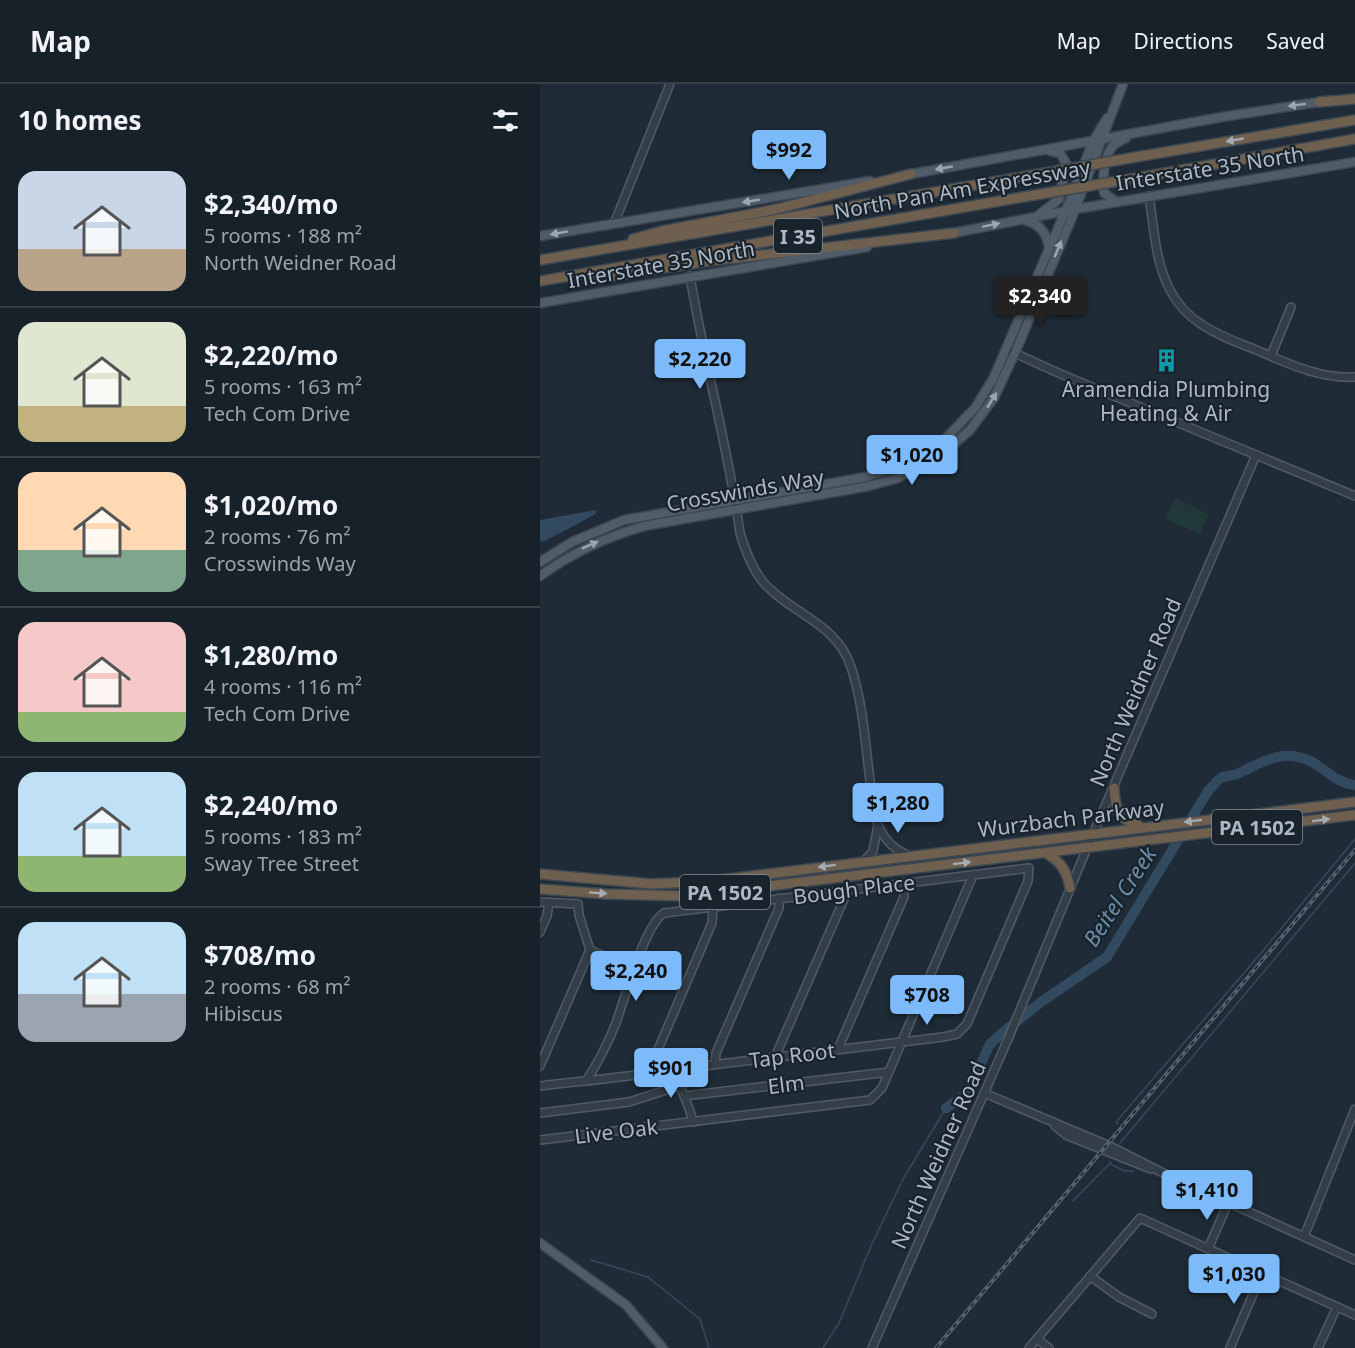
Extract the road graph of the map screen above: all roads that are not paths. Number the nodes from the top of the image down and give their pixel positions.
1 (670, 84) edge
2 (1123, 84) edge
3 (1355, 97) edge
4 (1319, 102) joint
5 (1111, 114) junction
6 (1355, 120) edge
7 (1131, 135) junction
8 (1103, 139) junction
9 (1355, 139) edge
10 (1093, 141) junction
11 (1042, 150) junction
12 (1355, 162) edge
13 (911, 174) junction
14 (1149, 196) junction
15 (1117, 202) junction
16 (1076, 209) junction
17 (1065, 211) junction
18 (1037, 216) junction
19 (1017, 219) junction
20 (614, 224) junction
21 (954, 233) junction
22 (540, 236) edge
23 (1049, 249) junction
24 (575, 254) junction
25 (540, 259) edge
26 (573, 275) junction
27 (690, 276) junction
28 (542, 281) edge
29 (540, 303) edge
30 (1291, 308) dead end
31 (1011, 351) junction
32 (1271, 356) junction
33 (1355, 377) edge
34 (925, 453) junction
35 (1256, 455) junction
36 (931, 462) junction
37 (1355, 496) edge
38 (734, 500) junction
39 (736, 510) junction
40 (540, 562) edge
41 (540, 576) edge
42 (1114, 788) junction
43 (1355, 802) edge
44 (1355, 815) edge
45 (878, 825) junction
46 (1143, 827) junction
47 (1094, 833) junction
48 (1087, 848) junction
49 (1046, 853) junction
50 (909, 856) junction
51 (864, 861) junction
52 (540, 874) edge
53 (973, 875) junction
54 (904, 883) junction
55 (1070, 888) junction
56 (540, 889) edge
57 (848, 890) junction
58 (779, 898) junction
59 (540, 902) edge
60 (549, 902) junction
61 (713, 906) junction
62 (540, 932) edge
63 (590, 950) junction
64 (634, 970) junction
65 (957, 1034) joint
66 (902, 1042) junction
67 (838, 1049) junction
68 (775, 1057) junction
69 (715, 1064) junction
70 (540, 1066) edge
71 (674, 1069) junction
72 (889, 1072) junction
73 (648, 1073) junction
74 (586, 1081) junction
75 (540, 1086) edge
76 (679, 1086) junction
77 (984, 1093) junction
78 (684, 1096) junction
79 (1355, 1109) edge
80 (540, 1113) edge
81 (693, 1122) junction
82 (540, 1140) edge
83 (1228, 1203) junction
84 (1304, 1237) junction
85 (540, 1243) edge
86 (1208, 1249) junction
87 (1355, 1260) edge
88 (1262, 1273) junction
89 (1090, 1276) junction
90 (1337, 1307) junction
91 (1152, 1314) dead end
92 (1355, 1315) edge
93 (1037, 1339) junction
94 (663, 1348) edge
95 (872, 1348) edge
96 (1029, 1348) edge
97 (1049, 1348) edge
98 (1230, 1348) edge
99 (1318, 1348) edge

1 - 20 street
2 - 5 main road
3 - 4 highway
4 -> 7 main road
5 - 7 main road
5 - 8 main road
5 - 10 main road
6 -> 24 highway, North Pan Am Expressway / I 35, bridge
7 - 8 main road
7 - 15 main road
8 - 10 main road
8 - 16 main road
9 - 26 highway, North Pan Am Expressway / I 35, bridge
10 - 11 main road
10 - 17 main road
11 -> 13 main road
11 - 18 main road
12 - 14 main road, Interstate 35 North
13 -> 20 main road
13 - 24 highway
14 - 15 main road, Interstate 35 North
14 - 32 street
15 - 16 main road, Interstate 35 North
16 - 17 main road, Interstate 35 North
31 -> 16 main road
17 - 18 main road, Interstate 35 North
17 - 23 main road
18 - 19 main road, Interstate 35 North
21 -> 19 main road, Interstate 35 North
19 - 23 main road
20 -> 22 main road
21 - 26 highway
21 - 27 main road, Interstate 35 North
23 - 31 main road
24 - 25 highway, North Pan Am Expressway / I 35
26 - 28 highway, North Pan Am Expressway / I 35
27 - 29 main road, Interstate 35 North
27 - 38 street
30 - 32 street
31 - 34 main road, Crosswinds Way
31 - 35 street
36 -> 31 main road, Crosswinds Way
32 - 33 street
34 - 36 main road
34 - 38 main road, Crosswinds Way
35 - 37 street
35 - 42 street, North Weidner Road
36 - 39 main road, Crosswinds Way
38 - 39 street
38 - 40 main road, Crosswinds Way
41 -> 39 main road, Crosswinds Way
39 - 45 street
42 - 46 highway
42 - 47 street, North Weidner Road
43 -> 46 highway, Wurzbach Parkway / PA 1502
48 -> 44 highway, Wurzbach Parkway / PA 1502
45 - 50 street
45 - 51 street
46 - 47 highway, Wurzbach Parkway / PA 1502
47 - 48 street, North Weidner Road
47 - 50 highway, Wurzbach Parkway / PA 1502
48 - 49 highway, Wurzbach Parkway / PA 1502
48 - 55 street, North Weidner Road
49 - 55 highway
56 -> 49 highway, Wurzbach Parkway / PA 1502
50 - 51 highway, Wurzbach Parkway / PA 1502
51 -> 52 highway, Wurzbach Parkway / PA 1502
53 - 54 street, Bough Place
53 - 65 street, Bough Place
53 - 66 street
54 - 57 street, Bough Place
54 - 67 street
55 - 77 street, North Weidner Road
57 - 58 street, Bough Place
57 - 68 street
58 - 61 street, Bough Place
58 - 69 street
59 - 60 street
60 - 62 street
60 - 63 street
61 - 64 street, Bough Place
61 - 73 street
63 - 64 street
63 - 70 street
64 - 74 street
65 - 66 street, Tap Root
66 - 67 street, Tap Root
66 - 72 street
67 - 68 street, Tap Root
68 - 69 street, Tap Root
69 - 71 street, Tap Root
71 - 73 street, Tap Root
71 - 76 street
72 - 78 street, Elm
72 - 81 street, Live Oak
73 - 74 street, Tap Root
74 - 75 street, Tap Root
76 - 78 street
76 - 80 street
77 - 83 street
77 - 95 street, North Weidner Road
78 - 81 street
79 - 84 street
81 - 82 street, Live Oak
83 - 84 street
83 - 86 street
84 - 87 street
85 - 94 main road
86 - 88 street
86 - 89 street
88 - 90 street
88 - 98 street
89 - 91 street
89 - 93 street
90 - 92 street
90 - 99 street
93 - 96 street
93 - 97 street

